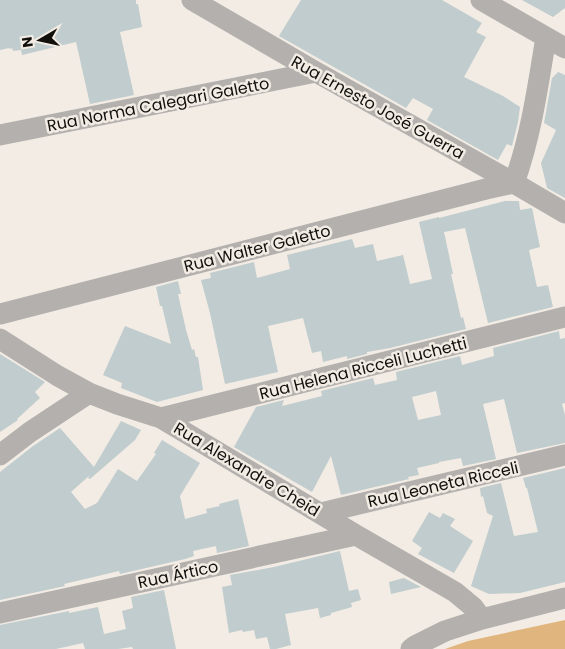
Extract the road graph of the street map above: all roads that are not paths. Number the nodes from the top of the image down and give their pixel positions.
1 (192, 0) edge
2 (481, 0) edge
3 (546, 37) junction
4 (565, 48) edge
5 (316, 72) junction
6 (0, 135) edge
7 (514, 183) junction
8 (565, 213) edge
9 (0, 314) edge
10 (565, 317) edge
11 (0, 339) edge
12 (89, 393) junction
13 (161, 418) junction
14 (0, 455) edge
15 (565, 455) edge
16 (321, 513) junction
17 (356, 535) junction
18 (565, 598) edge
19 (0, 613) edge
20 (482, 619) junction
21 (411, 649) edge

1 - 5 street, Rua Ernesto José Guerra
2 - 3 street
3 - 4 street
3 - 7 street
5 - 6 street, Rua Norma Calegari Galetto
5 - 7 street, Rua Ernesto José Guerra
7 - 8 street, Rua Ernesto José Guerra
7 - 9 street, Rua Walter Galetto
10 - 13 street, Rua Helena Ricceli Luchetti
11 - 12 street, Rua Alexandre Cheid
12 - 13 street, Rua Alexandre Cheid
12 - 14 street
13 - 16 street, Rua Alexandre Cheid
15 - 16 street, Rua Leoneta Ricceli
16 - 17 street, Rua Alexandre Cheid
17 - 19 street, Rua Ártico
17 - 20 street, Rua Alexandre Cheid
18 - 20 street
20 - 21 street

